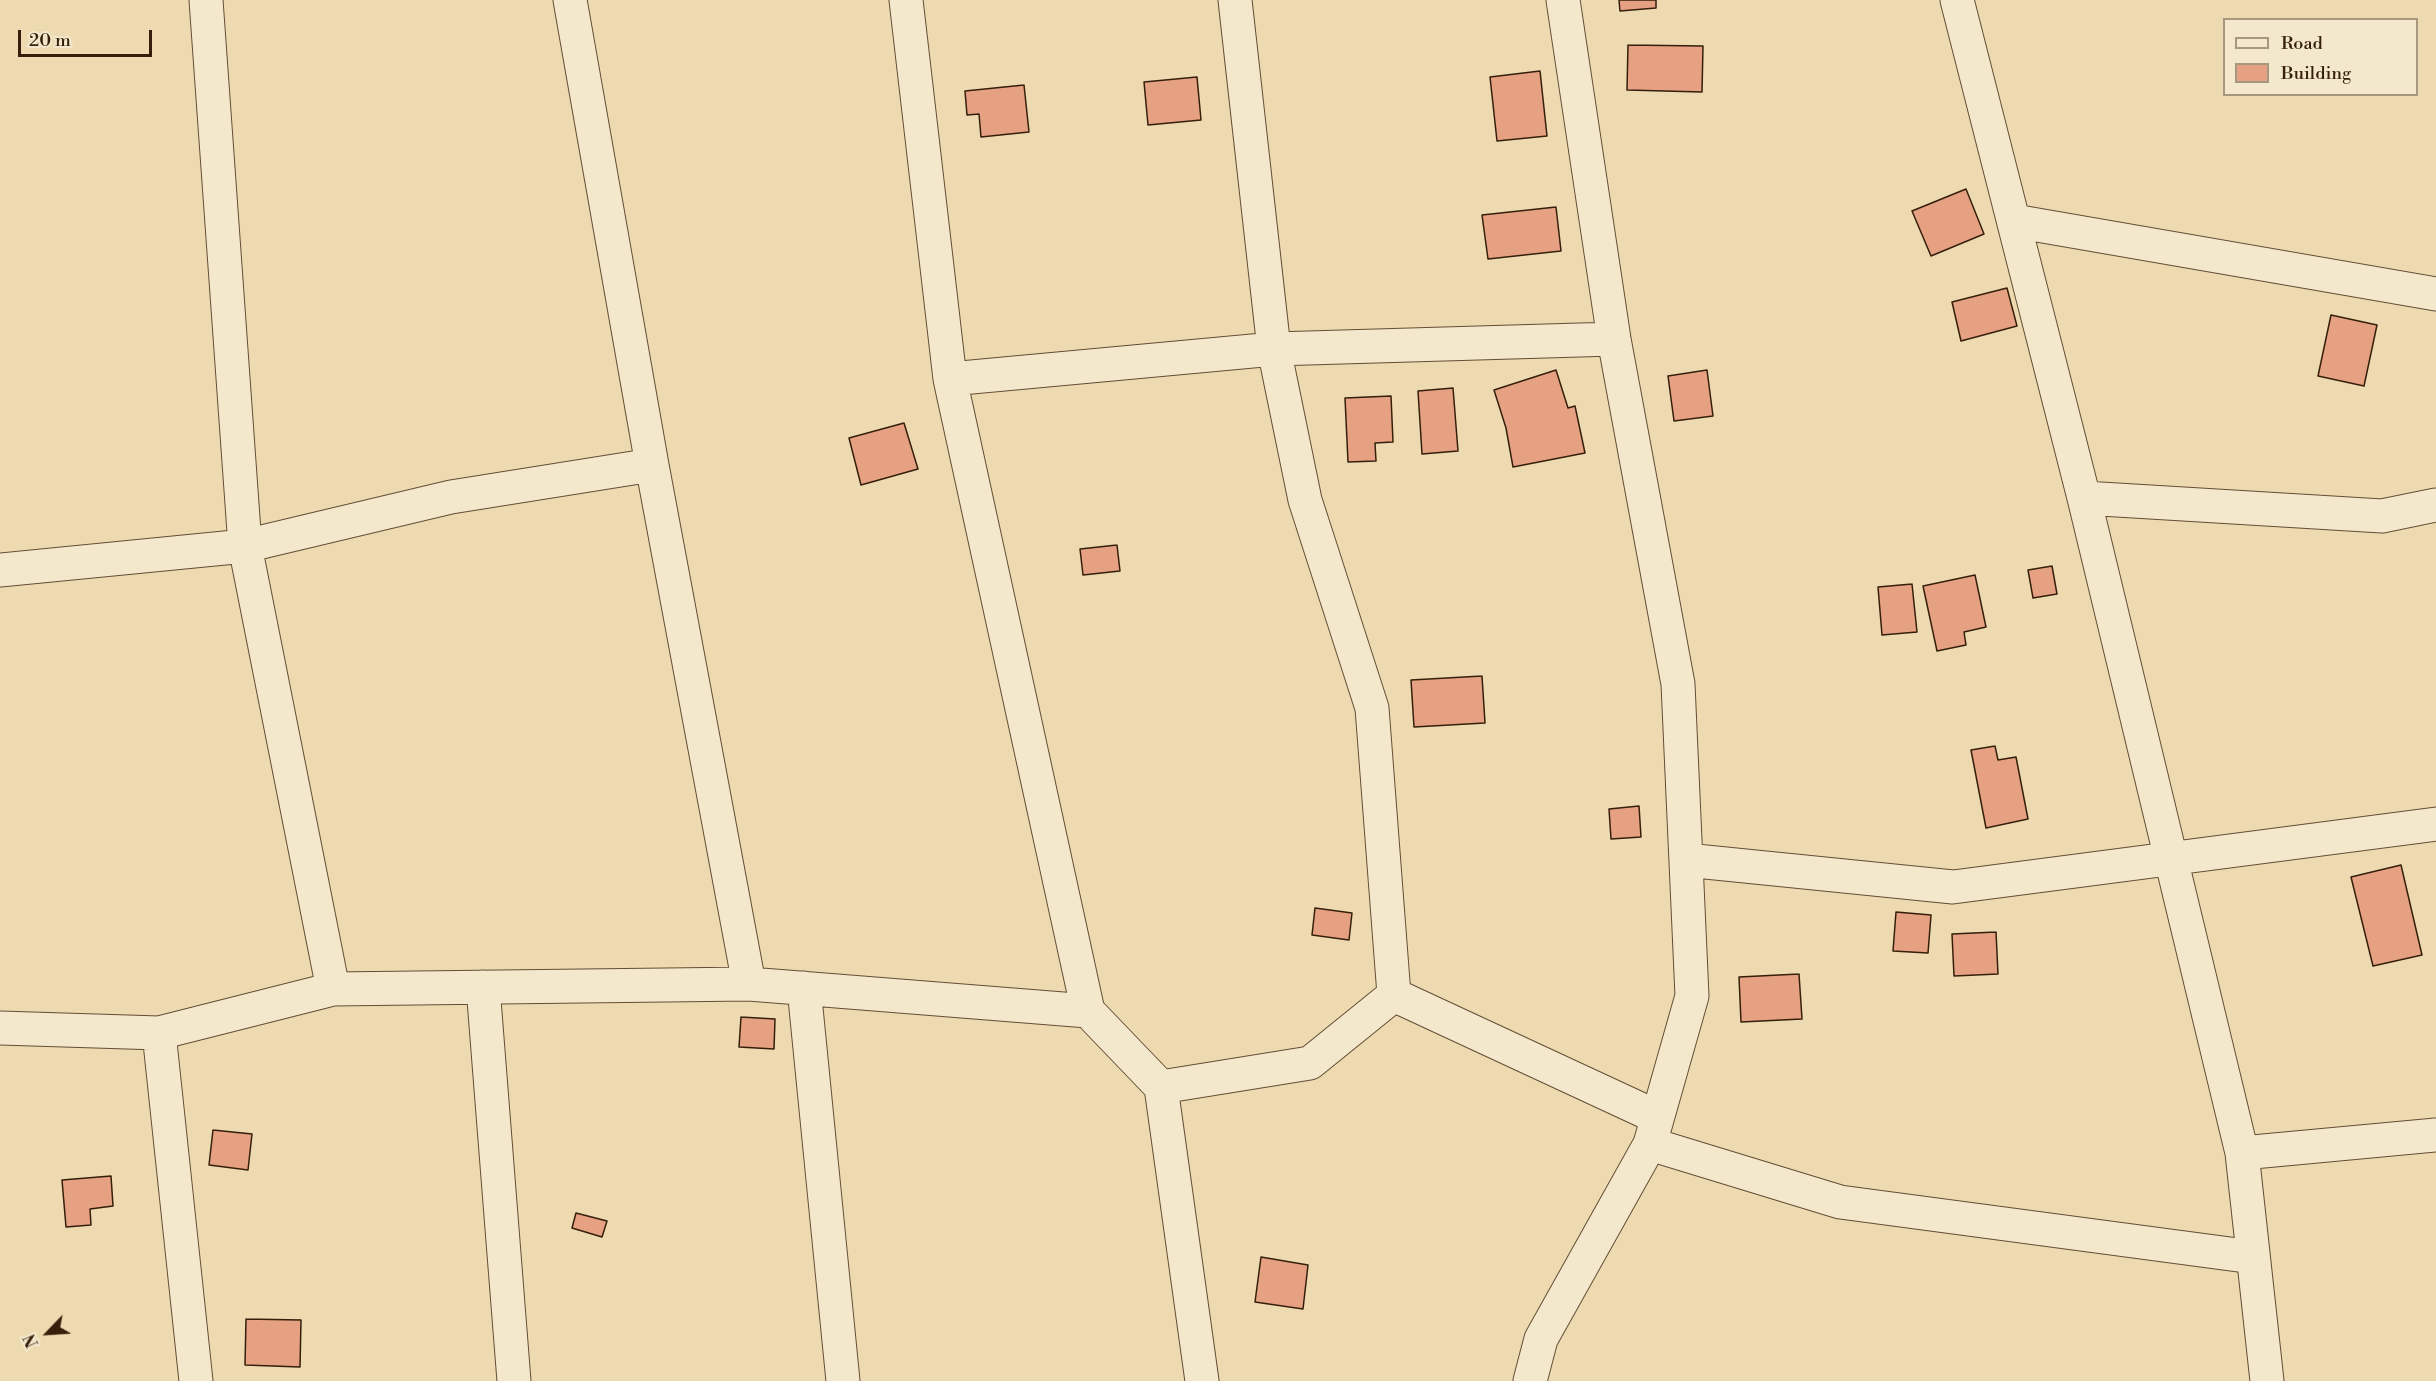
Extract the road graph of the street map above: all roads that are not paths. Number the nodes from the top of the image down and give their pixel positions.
1 (206, 0) edge
2 (570, 0) edge
3 (906, 0) edge
4 (1235, 0) edge
5 (1563, 0) edge
6 (1957, 0) edge
7 (2014, 221) junction
8 (2436, 294) edge
9 (1614, 339) junction
10 (1274, 349) junction
11 (950, 379) junction
12 (652, 465) junction
13 (2084, 498) junction
14 (2436, 505) edge
15 (245, 546) junction
16 (0, 570) edge
17 (2436, 824) edge
18 (2171, 859) junction
19 (1686, 860) junction
20 (749, 984) junction
21 (483, 987) junction
22 (804, 988) junction
23 (333, 989) junction
24 (1394, 995) junction
25 (1088, 1011) junction
26 (0, 1028) edge
27 (159, 1032) junction
28 (1161, 1087) junction
29 (1654, 1131) junction
30 (2436, 1135) edge
31 (2242, 1153) junction
32 (2253, 1257) junction
33 (196, 1381) edge
34 (514, 1381) edge
35 (843, 1381) edge
36 (1202, 1381) edge
37 (1530, 1381) edge
38 (2267, 1381) edge

1 - 15 street
2 - 12 street
3 - 11 street
4 - 10 street
5 - 9 street
6 - 7 street
7 - 8 street
7 - 13 street
9 - 10 street
9 - 19 street
10 - 11 street
10 - 24 street
11 - 25 street
12 - 15 street
12 - 20 street
13 - 14 street
13 - 18 street
15 - 16 street
15 - 23 street
17 - 18 street
18 - 19 street
18 - 31 street
19 - 29 street
20 - 21 street
20 - 22 street
21 - 23 street
21 - 34 street
22 - 25 street
22 - 35 street
23 - 27 street
24 - 28 street
24 - 29 street
25 - 28 street
26 - 27 street
27 - 33 street
28 - 36 street
29 - 32 street
29 - 37 street
30 - 31 street
31 - 32 street
32 - 38 street

